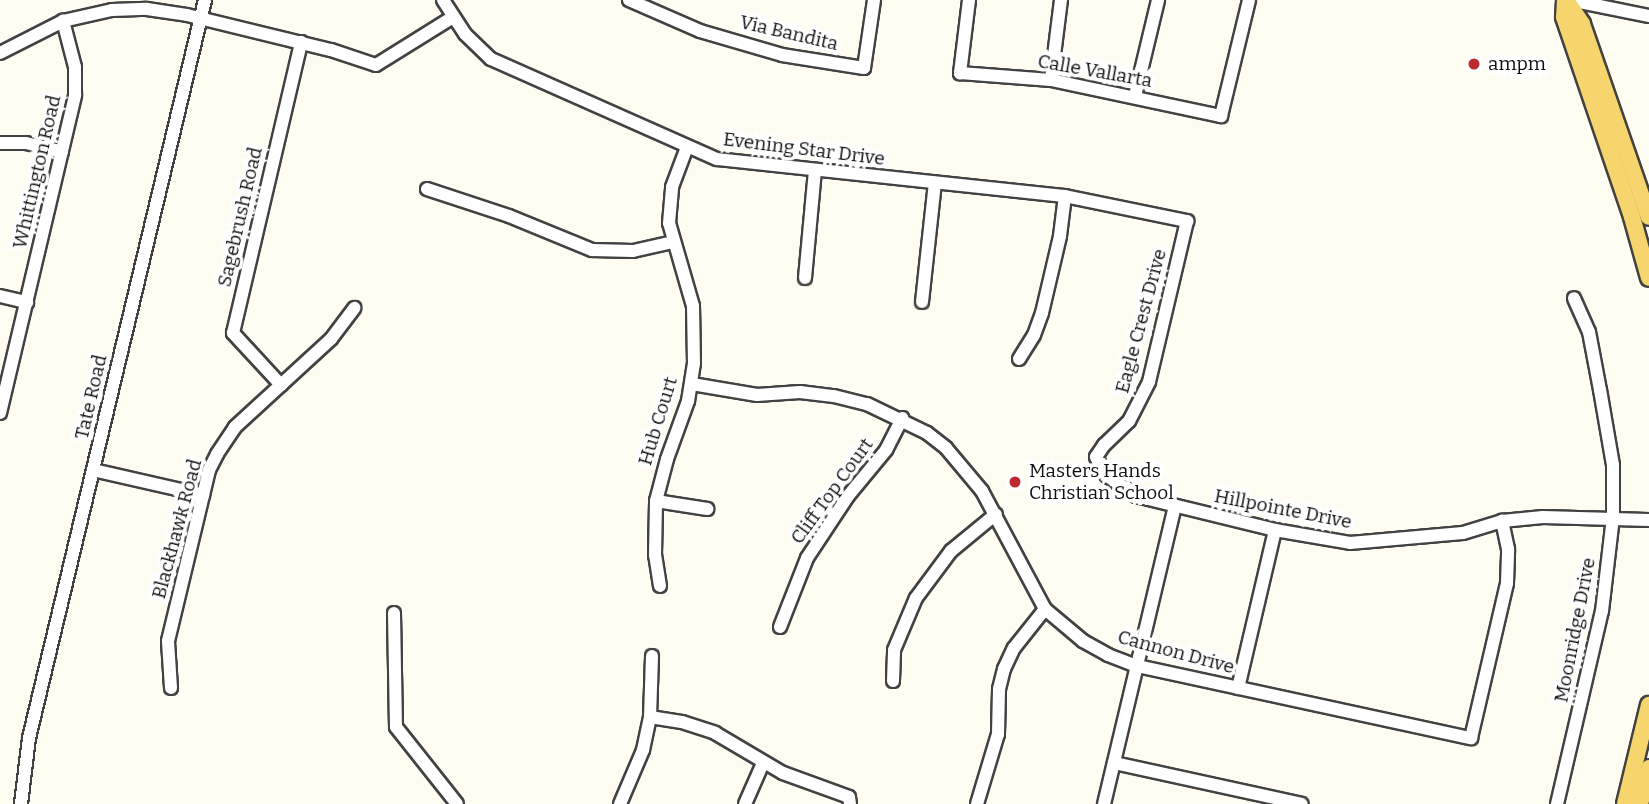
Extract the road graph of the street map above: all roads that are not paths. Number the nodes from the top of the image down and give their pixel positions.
1 (205, 0) edge
2 (443, 0) edge
3 (629, 0) edge
4 (874, 0) edge
5 (969, 0) edge
6 (1061, 0) edge
7 (1158, 0) edge
8 (1249, 0) edge
9 (1567, 0) edge
10 (1649, 16) edge
11 (453, 17) junction
12 (200, 18) junction
13 (63, 21) junction
14 (301, 42) junction
15 (0, 52) edge
16 (1051, 80) junction
17 (1136, 96) junction
18 (0, 143) edge
19 (687, 148) junction
20 (62, 152) junction
21 (815, 170) junction
22 (935, 183) junction
23 (427, 189) dead end
24 (1065, 196) junction
25 (1649, 217) edge
26 (1186, 221) joint
27 (673, 242) junction
28 (1646, 254) edge
29 (805, 278) dead end
30 (1649, 278) edge
31 (0, 296) edge
32 (1574, 298) dead end
33 (27, 302) junction
34 (922, 302) dead end
35 (354, 308) dead end
36 (1019, 359) dead end
37 (692, 384) junction
38 (281, 385) junction
39 (0, 413) edge
40 (902, 418) junction
41 (1096, 457) joint
42 (93, 470) junction
43 (202, 495) junction
44 (656, 502) junction
45 (1175, 507) junction
46 (707, 509) dead end
47 (996, 514) junction
48 (1614, 518) junction
49 (1649, 520) edge
50 (1502, 522) junction
51 (1275, 530) junction
52 (660, 586) dead end
53 (1045, 609) junction
54 (394, 613) dead end
55 (780, 627) dead end
56 (652, 656) dead end
57 (1137, 666) junction
58 (893, 681) dead end
59 (171, 688) dead end
60 (1238, 688) junction
61 (1649, 705) edge
62 (650, 717) junction
63 (763, 763) junction
64 (1114, 763) junction
65 (1649, 768) edge
66 (21, 804) edge
67 (457, 804) edge
68 (620, 804) edge
69 (745, 804) edge
70 (850, 804) edge
71 (977, 804) edge
72 (1104, 804) edge
73 (1302, 804) edge
74 (1557, 804) edge
75 (1625, 804) edge
76 (1640, 804) edge

1 - 12 street, Tate Road
2 - 11 street, Evening Star Drive
3 - 4 street, Via Bandita
5 - 16 street, Calle Vallarta
6 - 16 street
7 - 17 street
8 - 17 street, Calle Vallarta
9 - 10 street
9 - 25 main road
9 - 28 main road
11 - 14 street
11 - 19 street, Evening Star Drive
12 - 13 street
12 - 14 street
12 - 42 street, Tate Road
13 - 15 street
13 - 20 street, Whittington Road
14 - 38 street, Sagebrush Road
16 - 17 street, Calle Vallarta
18 - 20 street
19 - 21 street, Evening Star Drive
19 - 27 street, Hub Court
20 - 33 street, Whittington Road
21 - 22 street, Evening Star Drive
21 - 29 street
22 - 24 street, Evening Star Drive
22 - 34 street
23 - 27 street
24 - 26 street, Evening Star Drive
24 - 36 street
26 - 41 street, Eagle Crest Drive
27 - 37 street, Hub Court
28 - 30 main road
31 - 33 street
32 - 48 street, Moonridge Drive
33 - 39 street, Whittington Road
35 - 38 street, Blackhawk Road
37 - 40 street, Cannon Drive
37 - 44 street, Hub Court
38 - 43 street, Blackhawk Road
40 - 47 street, Cannon Drive
40 - 55 street, Cliff Top Court
41 - 45 street, Hillpointe Drive
42 - 43 street
42 - 66 street, Tate Road
43 - 59 street, Blackhawk Road
44 - 46 street
44 - 52 street, Hub Court
45 - 51 street, Hillpointe Drive
45 - 57 street
47 - 53 street, Cannon Drive
47 - 58 street
48 - 49 street, Hillpointe Drive
48 - 50 street, Hillpointe Drive
48 - 74 street, Moonridge Drive
50 - 51 street, Hillpointe Drive
50 - 60 street, Cannon Drive
51 - 60 street
53 - 57 street, Cannon Drive
53 - 71 street
54 - 67 street
56 - 62 street
57 - 60 street, Cannon Drive
57 - 64 street
61 - 75 main road
62 - 63 street
62 - 68 street
63 - 69 street
63 - 70 street
64 - 72 street
64 - 73 street
65 - 76 main road

